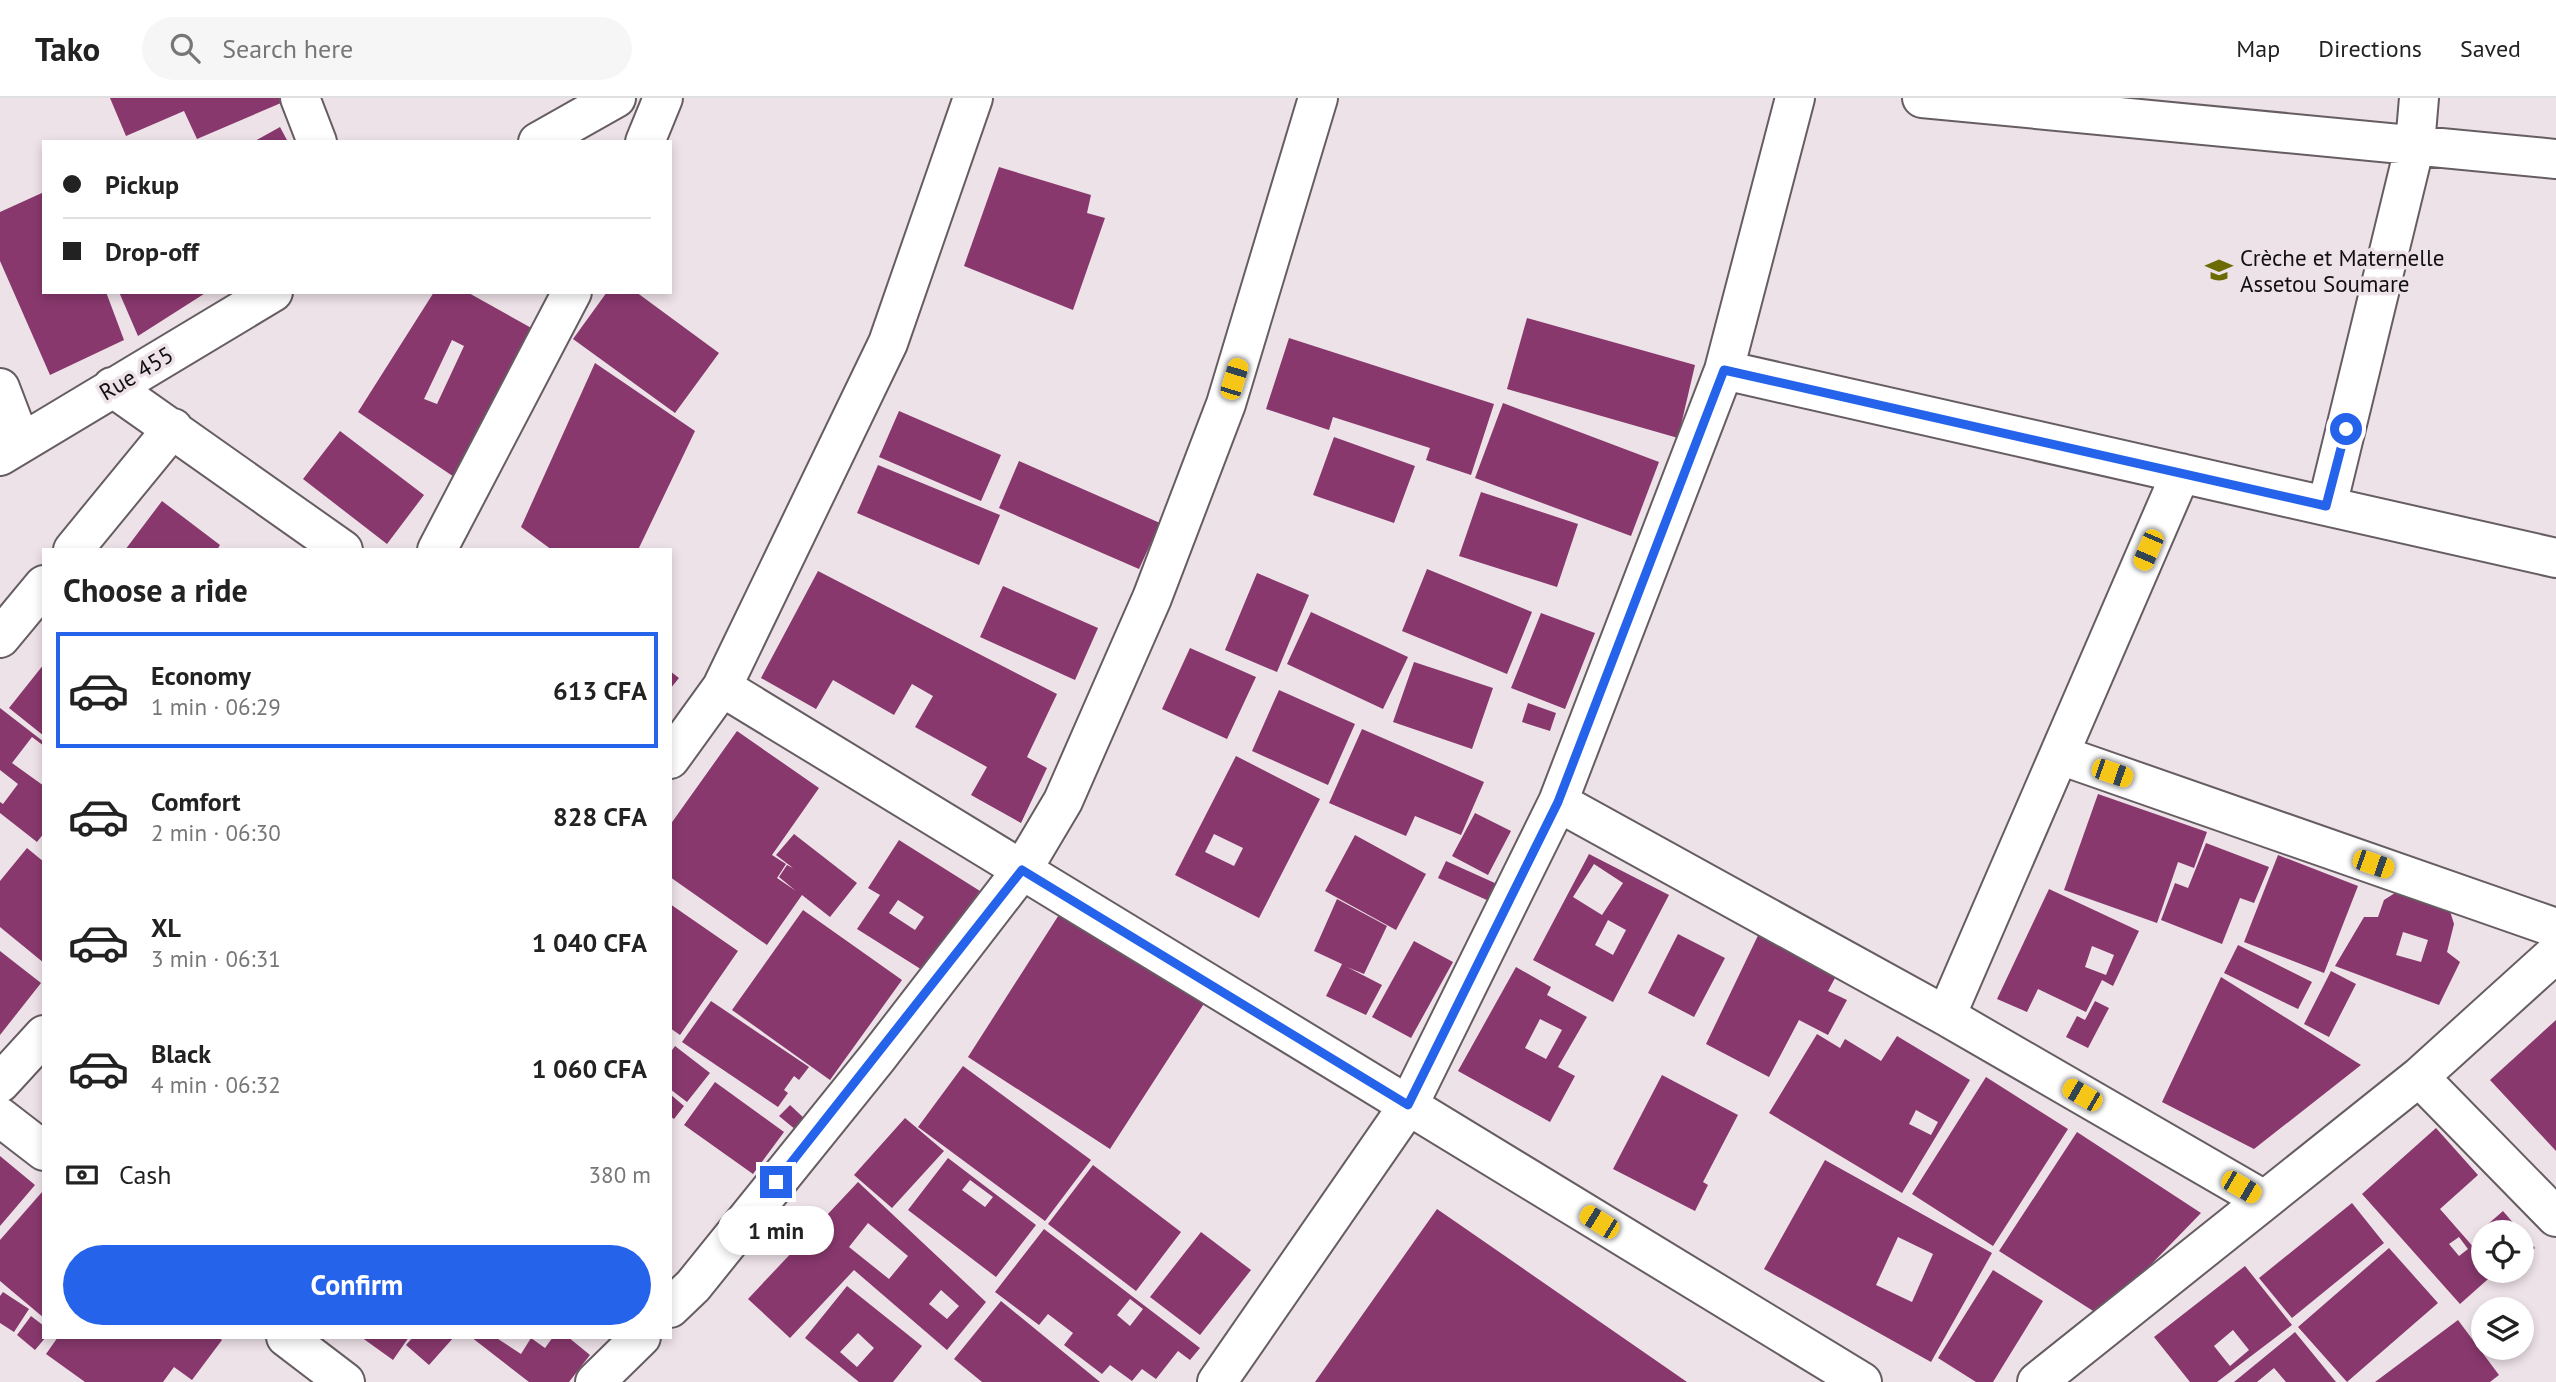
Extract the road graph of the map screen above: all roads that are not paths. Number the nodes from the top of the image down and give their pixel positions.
1 (300, 98) edge
2 (616, 98) edge
3 (663, 98) edge
4 (973, 98) edge
5 (1318, 98) edge
6 (1795, 98) edge
7 (1922, 98) edge
8 (2419, 98) edge
9 (316, 140) edge
10 (542, 140) edge
11 (646, 140) edge
12 (2415, 145) junction
13 (2556, 159) edge
14 (270, 294) edge
15 (571, 294) edge
16 (1724, 370) junction
17 (112, 387) junction
18 (0, 388) edge
19 (173, 428) junction
20 (11, 450) edge
21 (2181, 473) junction
22 (2326, 506) junction
23 (75, 548) edge
24 (340, 548) edge
25 (438, 548) edge
26 (2556, 558) edge
27 (42, 587) edge
28 (0, 638) edge
29 (722, 687) junction
30 (2060, 755) junction
31 (672, 756) edge
32 (1558, 802) junction
33 (1022, 870) junction
34 (2556, 928) edge
35 (2556, 953) edge
36 (1946, 1016) junction
37 (42, 1037) edge
38 (2418, 1077) junction
39 (0, 1083) edge
40 (1408, 1105) junction
41 (0, 1117) edge
42 (42, 1149) edge
43 (2264, 1200) junction
44 (2556, 1217) edge
45 (672, 1306) edge
46 (289, 1339) edge
47 (639, 1339) edge
48 (345, 1382) edge
49 (595, 1382) edge
50 (1217, 1382) edge
51 (1862, 1382) edge
52 (2037, 1382) edge

1 - 9 street
2 - 10 street
3 - 11 street
4 - 29 street
5 - 33 street
6 - 16 street
7 - 12 street
8 - 12 street
12 - 13 street
12 - 22 street
14 - 17 street, Rue 455
15 - 25 street
16 - 21 street
16 - 32 street
17 - 19 street
17 - 20 street, Rue 455
18 - 20 street
19 - 23 street
19 - 24 street
21 - 22 street
21 - 30 street
22 - 26 street
27 - 28 street
29 - 31 street
29 - 33 street
30 - 34 street
30 - 36 street
32 - 36 street
32 - 40 street
33 - 40 street
33 - 45 street
35 - 38 street
36 - 43 street
37 - 39 street
38 - 43 street
38 - 44 street
40 - 50 street
40 - 51 street
41 - 42 street
43 - 52 street
46 - 48 street
47 - 49 street

